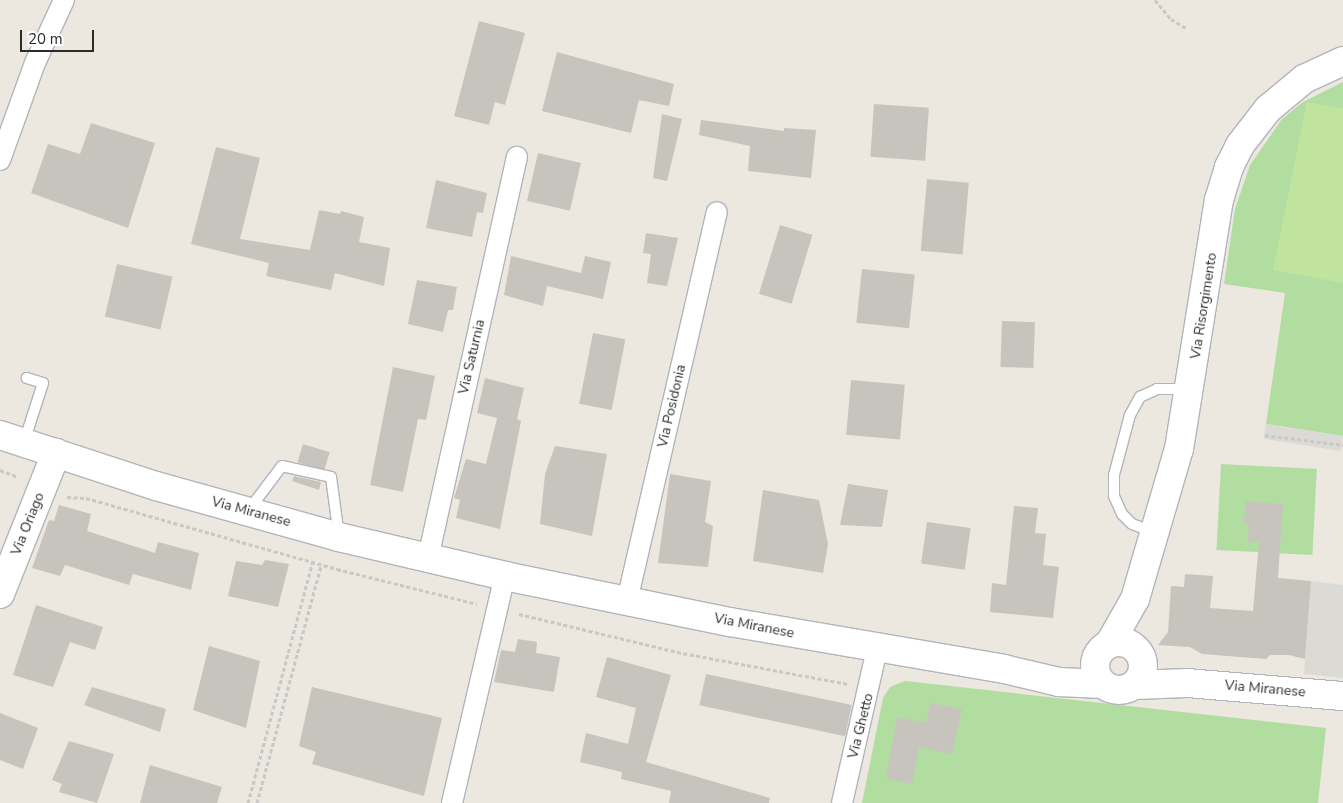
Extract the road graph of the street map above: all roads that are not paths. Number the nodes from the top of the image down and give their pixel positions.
1 (64, 0) edge
2 (1343, 61) edge
3 (517, 157) dead end
4 (0, 160) edge
5 (717, 212) dead end
6 (27, 378) dead end
7 (1191, 389) junction
8 (12, 439) edge
9 (56, 453) junction
10 (248, 512) junction
11 (1154, 532) junction
12 (339, 537) junction
13 (428, 558) junction
14 (505, 576) junction
15 (0, 594) edge
16 (1135, 599) junction
17 (627, 601) junction
18 (877, 649) junction
19 (1103, 651) junction
20 (1138, 665) junction
21 (1004, 669) junction
22 (1103, 684) junction
23 (1343, 696) edge
24 (452, 803) edge
25 (842, 803) edge

1 - 4 street
2 - 7 street, Via Risorgimento
3 - 13 street, Via Saturnia
5 - 17 street, Via Posidonia
6 - 8 lane
7 - 11 street, Via Risorgimento
7 - 11 lane
8 - 9 street, Via Miranese
9 - 10 street, Via Miranese
9 - 15 street, Via Oriago
10 - 12 street, Via Miranese
10 - 12 lane
11 - 16 street, Via Risorgimento
12 - 13 street, Via Miranese
13 - 14 street, Via Miranese
14 - 17 street, Via Miranese
14 - 24 street
16 - 19 street, Via Risorgimento
16 - 20 street, Via Risorgimento
17 - 18 street, Via Miranese
18 - 21 street, Via Miranese
18 - 25 street, Via Ghetto
19 - 20 street, Via Miranese
19 - 21 street, Via Miranese
19 - 22 street
20 - 22 street, Via Miranese
20 - 23 street, Via Miranese
21 - 22 street, Via Miranese

